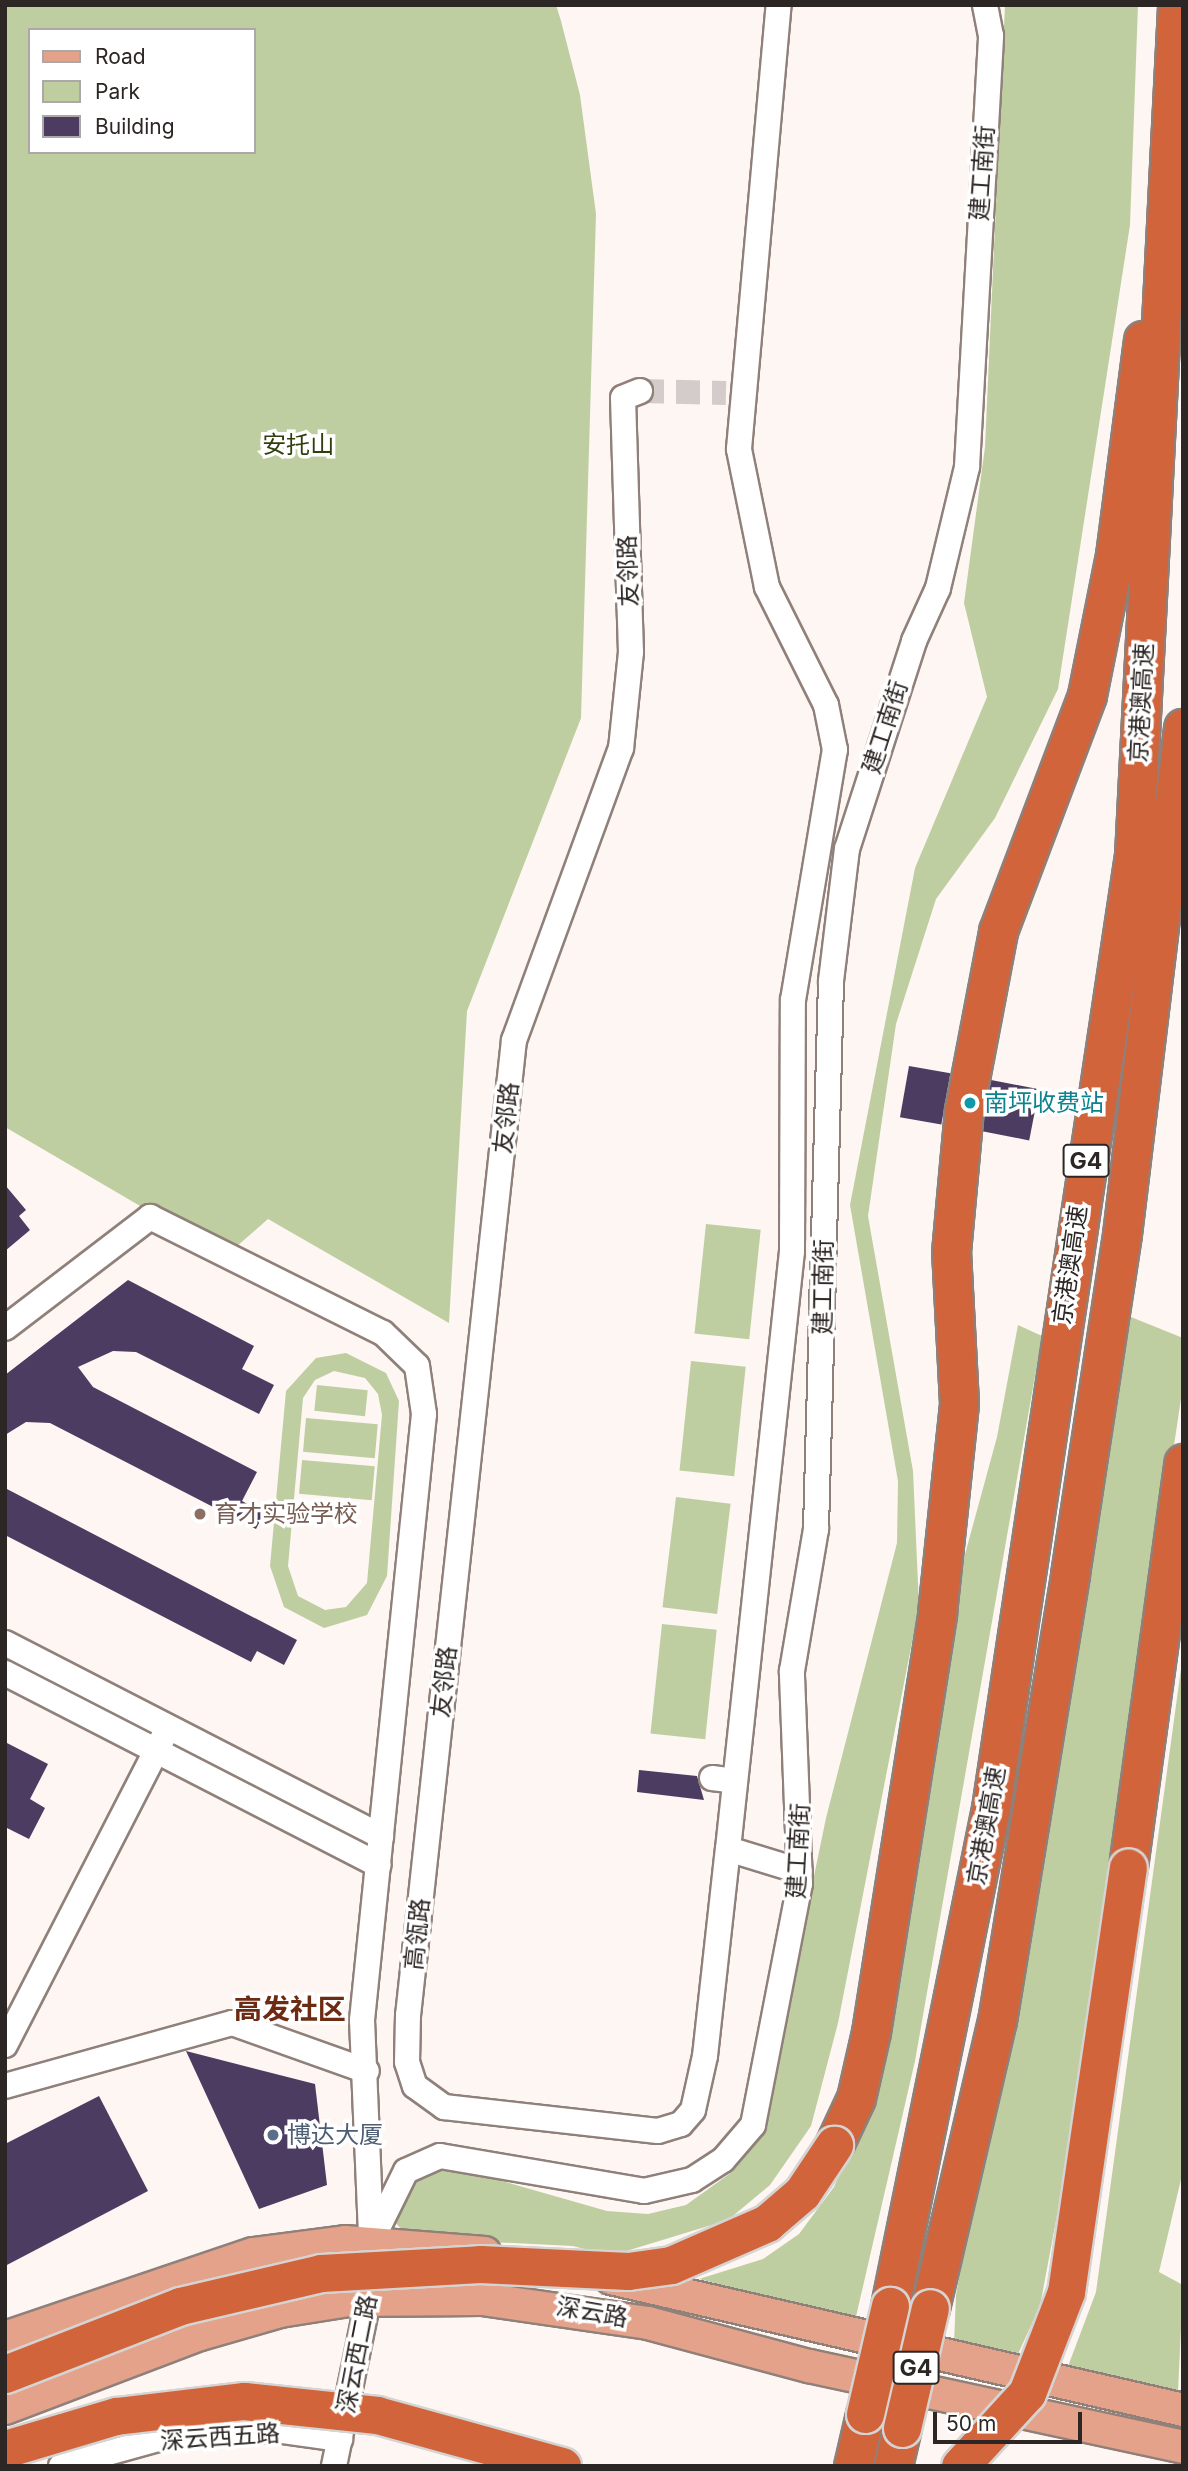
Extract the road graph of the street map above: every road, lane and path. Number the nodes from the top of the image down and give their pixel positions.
1 (779, 5) edge
2 (985, 5) edge
3 (1177, 5) edge
4 (1174, 114) junction
5 (631, 395) dead end
6 (1183, 728) edge
7 (5, 1328) edge
8 (1183, 1463) edge
9 (5, 1643) edge
10 (5, 1673) edge
11 (168, 1727) junction
12 (156, 1751) junction
13 (381, 1836) junction
14 (728, 1849) junction
15 (425, 1854) joint
16 (378, 1865) junction
17 (800, 1871) junction
18 (5, 2045) edge
19 (367, 2071) junction
20 (5, 2086) edge
21 (371, 2242) junction
22 (372, 2299) junction
23 (5, 2338) edge
24 (5, 2374) edge
25 (5, 2408) edge
26 (1183, 2410) edge
27 (340, 2439) junction
28 (1183, 2447) edge
29 (5, 2449) edge
30 (61, 2466) edge
31 (334, 2466) edge
32 (562, 2466) edge
33 (853, 2466) edge
34 (893, 2466) edge
35 (960, 2466) edge

1 - 14 street, 高瓴路
2 - 17 street, 建工南街
3 - 4 highway, 京港澳高速 / G4
4 - 24 highway, bridge
4 - 33 highway, 京港澳高速 / G4, bridge
5 - 15 street, 友邻路
6 - 34 highway, 京港澳高速 / G4, bridge
7 - 13 street, 深云西二路
8 - 35 highway, bridge
9 - 11 street
10 - 12 street
11 - 12 street
11 - 13 street
12 - 16 street
12 - 18 street
13 - 16 street, 深云西二路
14 - 15 street, 高瓴路
14 - 17 street
16 - 19 street, 深云西二路
17 - 21 street, 建工南街
19 - 20 street
19 - 21 street, 深云西二路
21 - 22 street, 深云西二路
21 - 23 main road, 深云路
21 - 26 main road, 深云路
22 - 25 main road, 深云路
22 - 27 street, 深云西二路
22 - 28 main road, 深云路
27 - 30 street, 深云西五路
27 - 31 street, 深云西二路
29 - 32 highway, bridge

